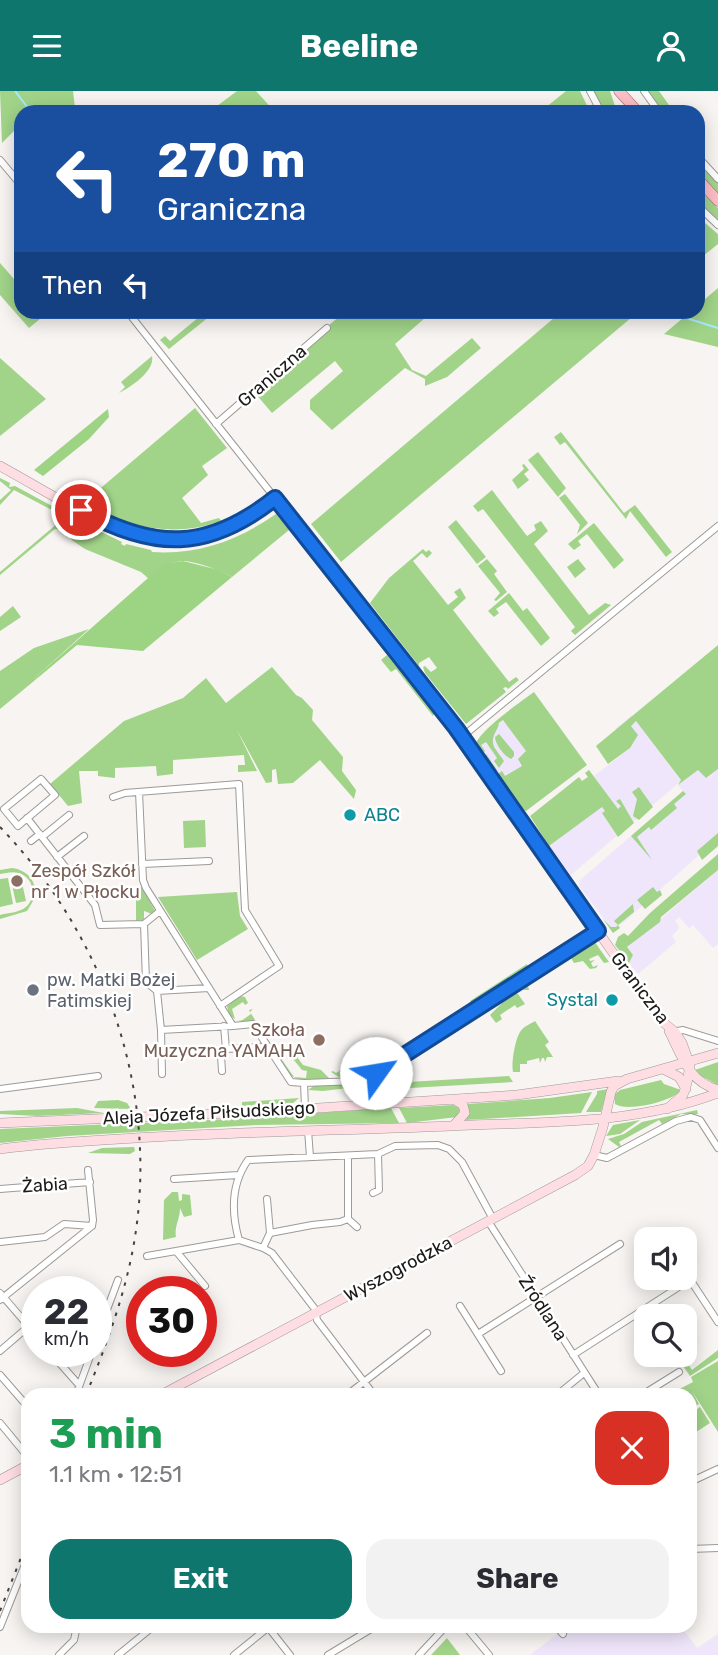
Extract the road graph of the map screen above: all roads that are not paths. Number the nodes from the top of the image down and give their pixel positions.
1 (619, 91) edge
2 (632, 105) edge
3 (0, 160) edge
4 (705, 165) edge
5 (14, 177) edge
6 (718, 179) edge
7 (705, 187) edge
8 (718, 201) edge
9 (705, 213) edge
10 (718, 225) edge
11 (133, 319) edge
12 (327, 328) dead end
13 (215, 424) junction
14 (0, 466) edge
15 (275, 498) junction
16 (718, 526) edge
17 (462, 737) junction
18 (139, 792) junction
19 (113, 797) dead end
20 (69, 815) dead end
21 (27, 818) junction
22 (41, 836) junction
23 (84, 836) dead end
24 (31, 841) dead end
25 (57, 857) junction
26 (209, 861) dead end
27 (142, 864) junction
28 (160, 911) junction
29 (144, 924) junction
30 (598, 931) junction
31 (209, 988) junction
32 (158, 991) junction
33 (220, 1006) junction
34 (233, 1025) junction
35 (224, 1026) junction
36 (161, 1030) junction
37 (672, 1032) junction
38 (718, 1041) edge
39 (267, 1045) junction
40 (226, 1049) junction
41 (718, 1053) edge
42 (688, 1066) junction
43 (664, 1070) junction
44 (222, 1071) dead end
45 (162, 1074) dead end
46 (98, 1076) dead end
47 (627, 1079) junction
48 (304, 1083) junction
49 (0, 1089) edge
50 (686, 1089) junction
51 (718, 1091) edge
52 (453, 1098) junction
53 (305, 1108) junction
54 (667, 1109) junction
55 (605, 1118) junction
56 (578, 1119) junction
57 (0, 1123) edge
58 (452, 1126) junction
59 (308, 1129) junction
60 (599, 1138) junction
61 (718, 1148) edge
62 (0, 1149) edge
63 (378, 1154) junction
64 (348, 1156) junction
65 (594, 1156) junction
66 (310, 1157) junction
67 (88, 1170) dead end
68 (238, 1175) junction
69 (174, 1179) dead end
70 (90, 1182) junction
71 (0, 1189) edge
72 (373, 1193) dead end
73 (267, 1199) dead end
74 (348, 1219) junction
75 (491, 1220) junction
76 (92, 1226) junction
77 (357, 1227) dead end
78 (270, 1233) junction
79 (239, 1240) junction
80 (0, 1243) edge
81 (620, 1244) dead end
82 (263, 1248) junction
83 (176, 1251) junction
84 (147, 1257) dead end
85 (197, 1276) edge
86 (118, 1280) dead end
87 (112, 1296) edge
88 (1, 1297) edge
89 (536, 1297) junction
90 (460, 1306) dead end
91 (317, 1313) junction
92 (21, 1319) edge
93 (718, 1322) edge
94 (427, 1332) dead end
95 (21, 1333) edge
96 (478, 1334) junction
97 (0, 1351) edge
98 (573, 1355) junction
99 (64, 1367) edge
100 (86, 1367) edge
101 (501, 1371) dead end
102 (679, 1372) dead end
103 (584, 1373) junction
104 (0, 1375) edge
105 (364, 1382) junction
106 (79, 1385) junction
107 (78, 1388) edge
108 (174, 1388) edge
109 (356, 1388) edge
110 (369, 1388) edge
111 (566, 1388) edge
112 (594, 1388) edge
113 (653, 1388) edge
114 (21, 1399) edge
115 (0, 1423) edge
116 (21, 1444) edge
117 (21, 1469) edge
118 (718, 1469) edge
119 (697, 1479) edge
120 (0, 1480) edge
121 (718, 1548) edge
122 (697, 1549) edge
123 (21, 1574) edge
124 (0, 1627) edge
125 (76, 1633) edge
126 (145, 1633) edge
127 (261, 1633) edge
128 (274, 1633) edge
129 (364, 1633) edge
130 (439, 1633) edge
131 (471, 1633) edge
132 (59, 1655) edge
133 (118, 1655) edge
134 (234, 1655) edge
135 (290, 1655) edge
136 (328, 1655) edge
137 (418, 1655) edge
138 (488, 1655) edge

1 - 2 main road
3 - 5 street
4 - 6 street
7 - 8 main road
9 - 10 street
11 - 13 street, Graniczna
12 - 13 street, Graniczna
13 - 15 street, Graniczna
14 - 15 street
15 - 17 street, Graniczna
16 - 17 street
17 - 30 street, Graniczna
18 - 19 street
18 - 27 street
18 - 33 street
20 - 22 street
21 - 21 street
21 - 22 street
22 - 24 street
22 - 25 street
23 - 25 street
25 - 29 street
26 - 27 street
27 - 28 street
28 - 29 street
28 - 31 street
29 - 32 street
30 - 37 street, Graniczna
30 - 48 street
31 - 32 street
31 - 33 street
32 - 36 street
33 - 34 street
34 - 35 street
34 - 39 street
35 - 36 street
35 - 40 street
36 - 45 street
37 - 38 street
37 - 42 street, Graniczna
39 - 40 street
39 - 48 street
40 - 44 street
41 - 42 street
42 - 43 street
42 - 50 street
42 - 51 street
43 - 47 street
43 - 50 street
46 - 49 street
47 - 52 street, Aleja Józefa Piłsudskiego
47 - 55 street
48 - 53 street
50 - 54 street
51 - 54 street
52 - 53 street, Aleja Józefa Piłsudskiego
52 - 58 street
53 - 57 street, Aleja Józefa Piłsudskiego
54 - 55 street
55 - 56 street, Aleja Józefa Piłsudskiego
55 - 60 street
56 - 58 street, Aleja Józefa Piłsudskiego
56 - 60 street
58 - 59 street, Aleja Józefa Piłsudskiego
59 - 62 street, Aleja Józefa Piłsudskiego
59 - 66 street
60 - 65 street
61 - 65 street
63 - 64 street
63 - 72 street
63 - 75 street, Źródlana
64 - 66 street
64 - 74 street
65 - 75 street, Wyszogrodzka
66 - 68 street
67 - 70 street
68 - 69 street
68 - 79 street
70 - 71 street, Żabia
70 - 76 street
73 - 78 street
74 - 77 street
74 - 78 street
75 - 89 street, Źródlana
75 - 91 street, Wyszogrodzka
76 - 80 street
76 - 88 street
78 - 82 street
79 - 82 street
79 - 83 street
81 - 89 street
82 - 91 street
83 - 84 street
83 - 85 street
86 - 87 street
88 - 92 street
89 - 96 street
89 - 98 street, Źródlana
90 - 96 street
91 - 105 street
91 - 108 street, Wyszogrodzka
93 - 98 street
94 - 105 street
95 - 97 street
96 - 101 street
98 - 103 street, Źródlana
99 - 106 street
100 - 106 street
102 - 113 street
103 - 111 street
103 - 112 street, Źródlana
104 - 114 street
105 - 109 street
105 - 110 street
106 - 107 street
115 - 116 street
117 - 120 street
118 - 119 street
121 - 122 street
123 - 124 street
125 - 132 street
126 - 133 street
127 - 134 street
128 - 135 street
129 - 136 street
130 - 137 street
131 - 138 street

